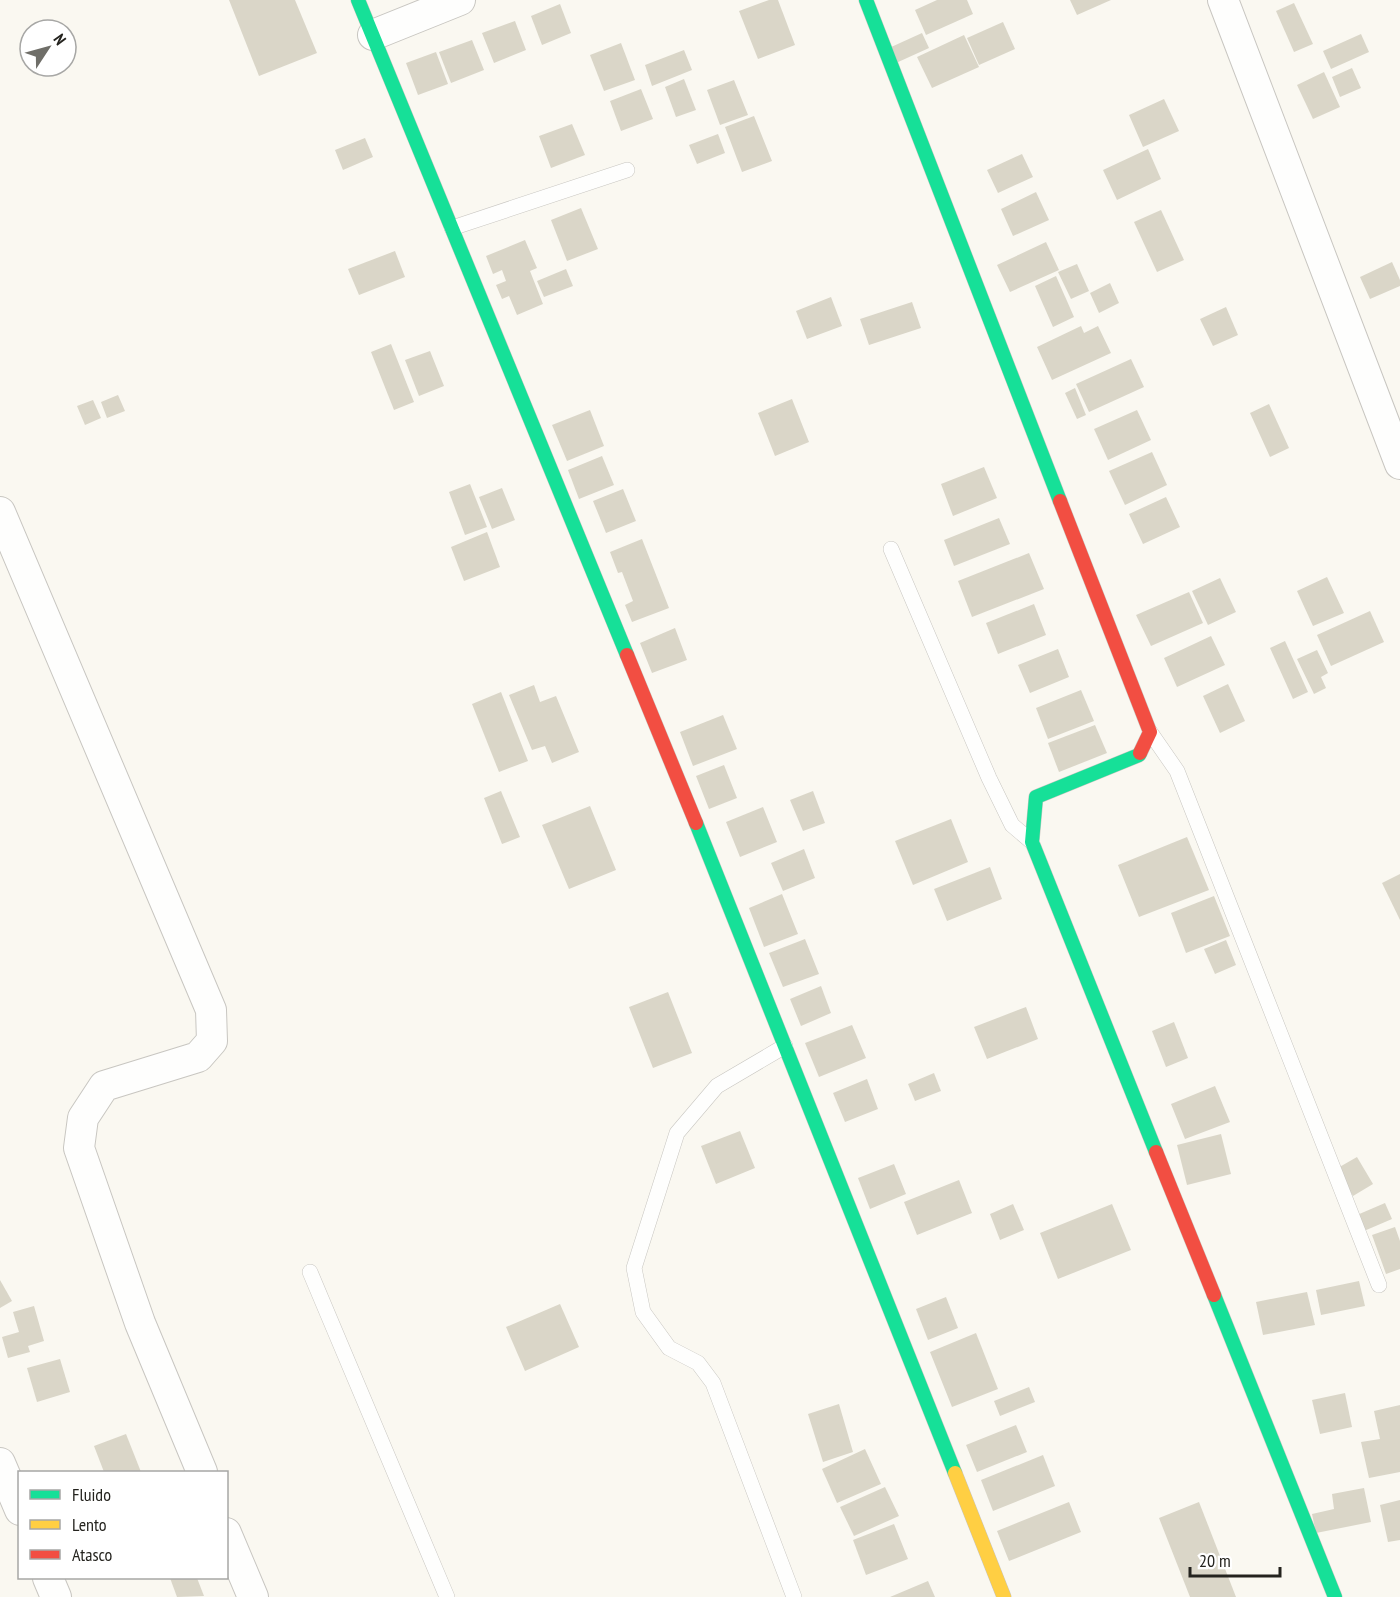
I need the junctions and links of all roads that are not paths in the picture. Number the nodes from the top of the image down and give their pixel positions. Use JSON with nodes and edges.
{"nodes":[{"id":1,"x":358,"y":0,"type":"edge"},
{"id":2,"x":460,"y":0,"type":"edge"},
{"id":3,"x":866,"y":0,"type":"edge"},
{"id":4,"x":1223,"y":0,"type":"edge"},
{"id":5,"x":373,"y":35,"type":"junction"},
{"id":6,"x":627,"y":170,"type":"dead end"},
{"id":7,"x":452,"y":228,"type":"junction"},
{"id":8,"x":1400,"y":464,"type":"edge"},
{"id":9,"x":0,"y":512,"type":"edge"},
{"id":10,"x":891,"y":549,"type":"dead end"},
{"id":11,"x":1150,"y":732,"type":"junction"},
{"id":12,"x":1032,"y":842,"type":"junction"},
{"id":13,"x":785,"y":1046,"type":"junction"},
{"id":14,"x":310,"y":1272,"type":"dead end"},
{"id":15,"x":1379,"y":1285,"type":"dead end"},
{"id":16,"x":0,"y":1463,"type":"edge"},
{"id":17,"x":201,"y":1471,"type":"edge"},
{"id":18,"x":18,"y":1505,"type":"edge"},
{"id":19,"x":228,"y":1538,"type":"edge"},
{"id":20,"x":48,"y":1579,"type":"edge"},
{"id":21,"x":56,"y":1597,"type":"edge"},
{"id":22,"x":253,"y":1597,"type":"edge"},
{"id":23,"x":447,"y":1597,"type":"edge"},
{"id":24,"x":794,"y":1597,"type":"edge"},
{"id":25,"x":1004,"y":1597,"type":"edge"},
{"id":26,"x":1335,"y":1597,"type":"edge"}],
"edges":[{"from":1,"to":5,"type":"street"},
{"from":2,"to":5,"type":"street"},
{"from":3,"to":11,"type":"street"},
{"from":4,"to":8,"type":"street"},
{"from":5,"to":7,"type":"street"},
{"from":6,"to":7,"type":"lane"},
{"from":7,"to":13,"type":"street"},
{"from":9,"to":17,"type":"street"},
{"from":10,"to":12,"type":"lane"},
{"from":11,"to":12,"type":"street"},
{"from":11,"to":15,"type":"lane"},
{"from":12,"to":26,"type":"street"},
{"from":13,"to":24,"type":"lane"},
{"from":13,"to":25,"type":"street"},
{"from":14,"to":23,"type":"lane"},
{"from":16,"to":18,"type":"street"},
{"from":19,"to":22,"type":"street"},
{"from":20,"to":21,"type":"street"}]}
